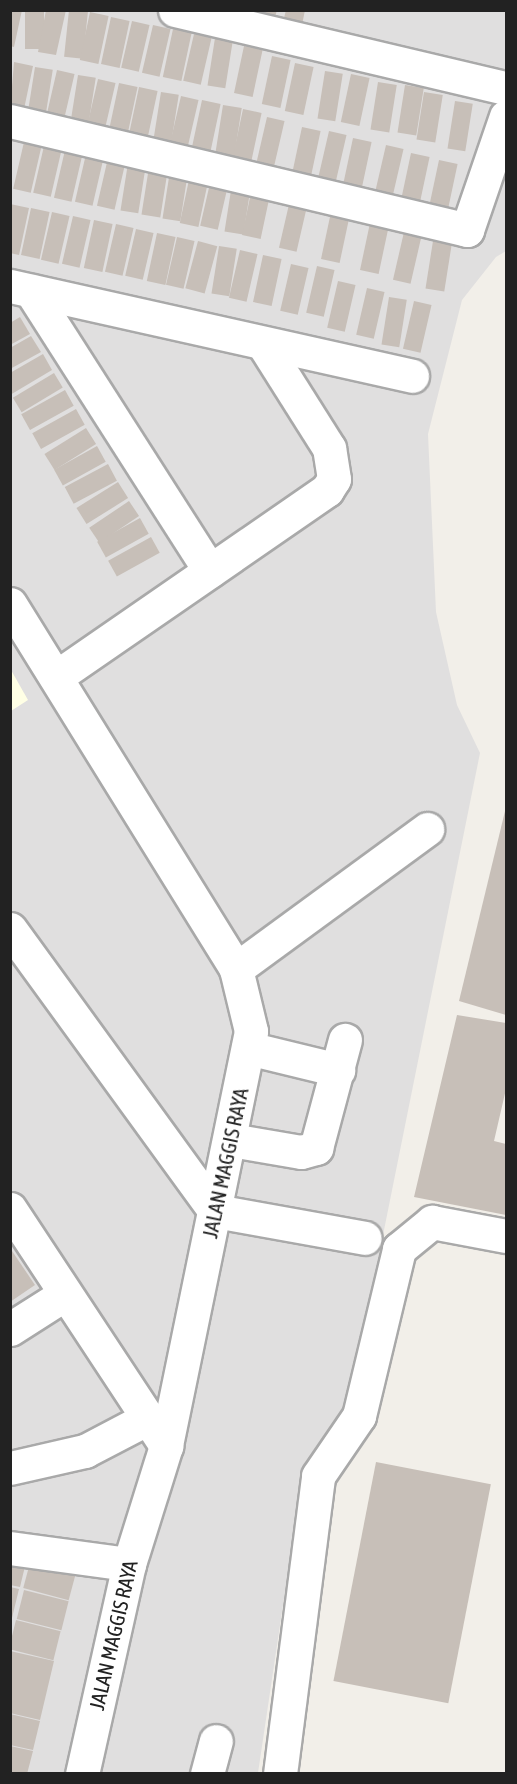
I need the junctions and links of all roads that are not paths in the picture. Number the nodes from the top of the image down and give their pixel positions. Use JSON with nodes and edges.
{"nodes":[{"id":1,"x":175,"y":10,"type":"edge"},
{"id":2,"x":507,"y":88,"type":"edge"},
{"id":3,"x":507,"y":116,"type":"edge"},
{"id":4,"x":10,"y":122,"type":"edge"},
{"id":5,"x":21,"y":288,"type":"edge"},
{"id":6,"x":264,"y":345,"type":"junction"},
{"id":7,"x":412,"y":376,"type":"dead end"},
{"id":8,"x":210,"y":571,"type":"junction"},
{"id":9,"x":10,"y":604,"type":"edge"},
{"id":10,"x":56,"y":677,"type":"junction"},
{"id":11,"x":427,"y":829,"type":"dead end"},
{"id":12,"x":10,"y":929,"type":"edge"},
{"id":13,"x":236,"y":969,"type":"junction"},
{"id":14,"x":248,"y":1048,"type":"junction"},
{"id":15,"x":231,"y":1140,"type":"junction"},
{"id":16,"x":10,"y":1209,"type":"edge"},
{"id":17,"x":215,"y":1211,"type":"junction"},
{"id":18,"x":507,"y":1236,"type":"edge"},
{"id":19,"x":365,"y":1238,"type":"dead end"},
{"id":20,"x":66,"y":1293,"type":"junction"},
{"id":21,"x":10,"y":1329,"type":"edge"},
{"id":22,"x":148,"y":1418,"type":"junction"},
{"id":23,"x":166,"y":1446,"type":"junction"},
{"id":24,"x":10,"y":1468,"type":"edge"},
{"id":25,"x":10,"y":1548,"type":"edge"},
{"id":26,"x":129,"y":1564,"type":"junction"},
{"id":27,"x":216,"y":1741,"type":"dead end"},
{"id":28,"x":82,"y":1773,"type":"edge"},
{"id":29,"x":207,"y":1773,"type":"edge"},
{"id":30,"x":280,"y":1773,"type":"edge"}],
"edges":[{"from":1,"to":2,"type":"street"},
{"from":3,"to":4,"type":"street"},
{"from":5,"to":6,"type":"street"},
{"from":5,"to":8,"type":"street"},
{"from":6,"to":7,"type":"street"},
{"from":6,"to":8,"type":"street"},
{"from":8,"to":10,"type":"street"},
{"from":9,"to":10,"type":"street","name":"JALAN MAGGIS RAYA"},
{"from":10,"to":13,"type":"street","name":"JALAN MAGGIS RAYA"},
{"from":11,"to":13,"type":"street"},
{"from":12,"to":17,"type":"street"},
{"from":13,"to":14,"type":"street","name":"JALAN MAGGIS RAYA"},
{"from":14,"to":15,"type":"street","name":"JALAN MAGGIS RAYA"},
{"from":14,"to":15,"type":"street"},
{"from":15,"to":17,"type":"street","name":"JALAN MAGGIS RAYA"},
{"from":16,"to":20,"type":"street"},
{"from":17,"to":19,"type":"street"},
{"from":17,"to":23,"type":"street","name":"JALAN MAGGIS RAYA"},
{"from":18,"to":30,"type":"street"},
{"from":20,"to":21,"type":"street"},
{"from":20,"to":22,"type":"street"},
{"from":22,"to":23,"type":"street"},
{"from":22,"to":24,"type":"street"},
{"from":23,"to":26,"type":"street","name":"JALAN MAGGIS RAYA"},
{"from":25,"to":26,"type":"street"},
{"from":26,"to":28,"type":"street","name":"JALAN MAGGIS RAYA"},
{"from":27,"to":29,"type":"street"}]}
